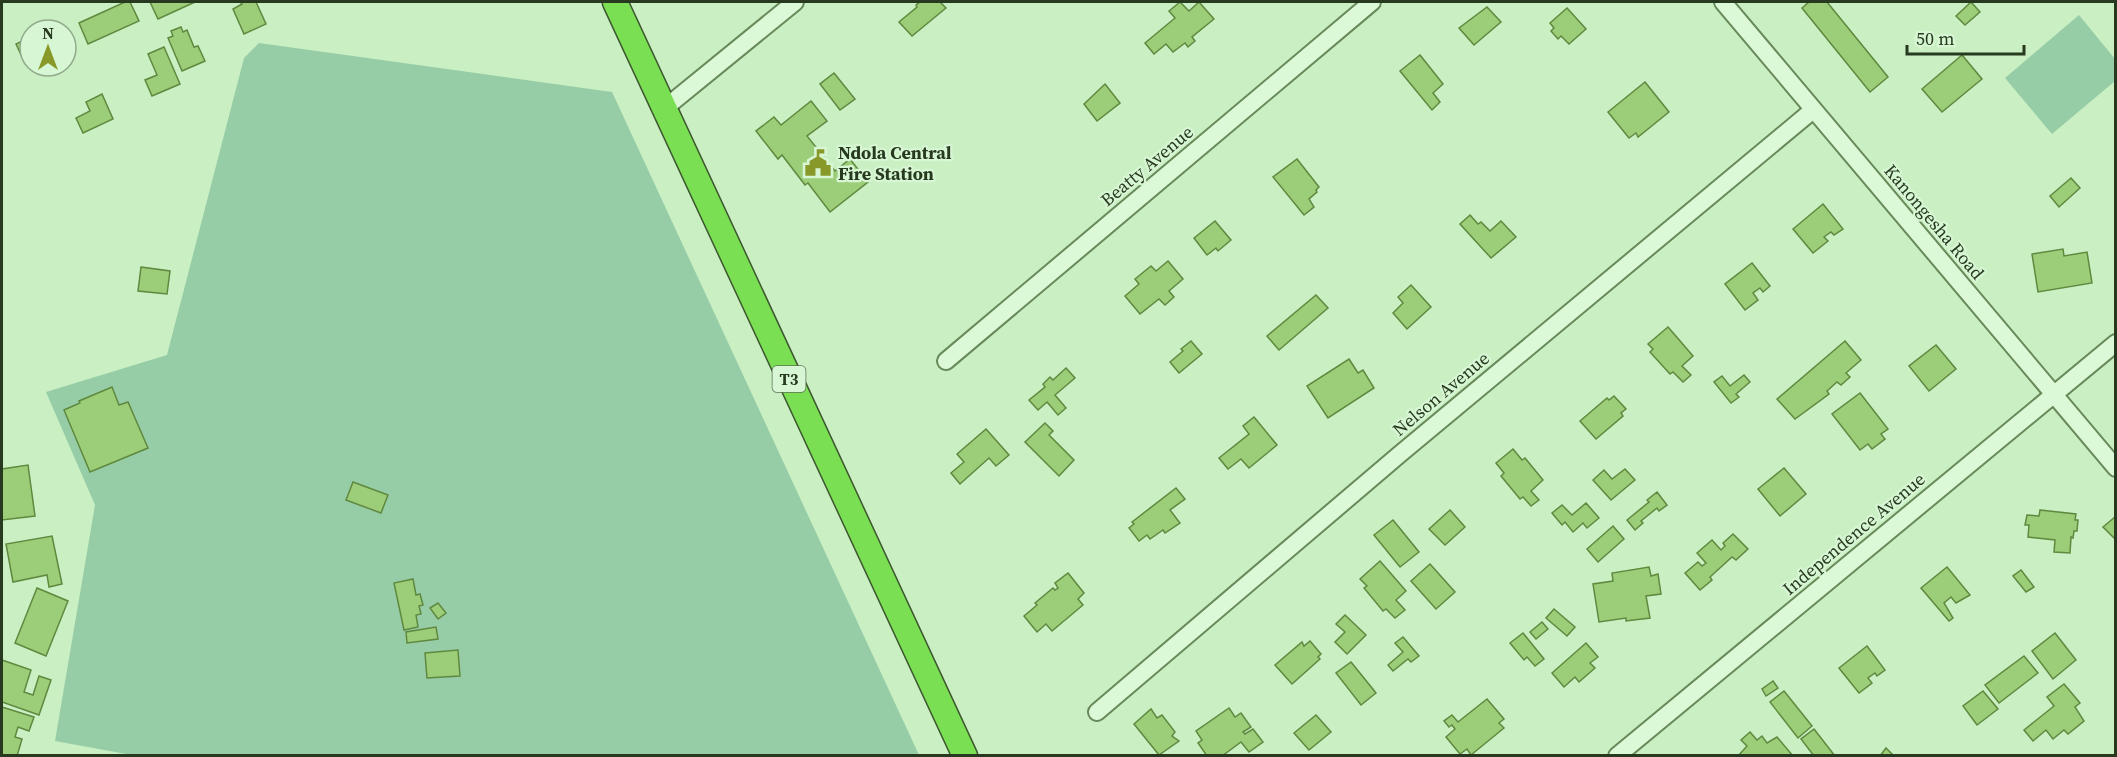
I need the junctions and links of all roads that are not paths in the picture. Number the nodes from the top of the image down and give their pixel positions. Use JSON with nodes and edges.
{"nodes":[{"id":1,"x":615,"y":2,"type":"edge"},
{"id":2,"x":795,"y":2,"type":"edge"},
{"id":3,"x":1372,"y":2,"type":"edge"},
{"id":4,"x":1723,"y":2,"type":"edge"},
{"id":5,"x":665,"y":108,"type":"junction"},
{"id":6,"x":1813,"y":110,"type":"junction"},
{"id":7,"x":2115,"y":343,"type":"edge"},
{"id":8,"x":946,"y":361,"type":"dead end"},
{"id":9,"x":2054,"y":394,"type":"junction"},
{"id":10,"x":2115,"y":468,"type":"edge"},
{"id":11,"x":1097,"y":712,"type":"dead end"},
{"id":12,"x":965,"y":756,"type":"edge"},
{"id":13,"x":1617,"y":756,"type":"edge"}],
"edges":[{"from":1,"to":5,"type":"highway","number":"T3"},
{"from":2,"to":5,"type":"street"},
{"from":3,"to":8,"type":"street","name":"Beatty Avenue"},
{"from":4,"to":6,"type":"street","name":"Kanongesha Road"},
{"from":5,"to":12,"type":"highway","number":"T3"},
{"from":6,"to":9,"type":"street","name":"Kanongesha Road"},
{"from":6,"to":11,"type":"street","name":"Nelson Avenue"},
{"from":7,"to":9,"type":"street","name":"Independence Avenue"},
{"from":9,"to":10,"type":"street","name":"Kanongesha Road"},
{"from":9,"to":13,"type":"street","name":"Independence Avenue"}]}
